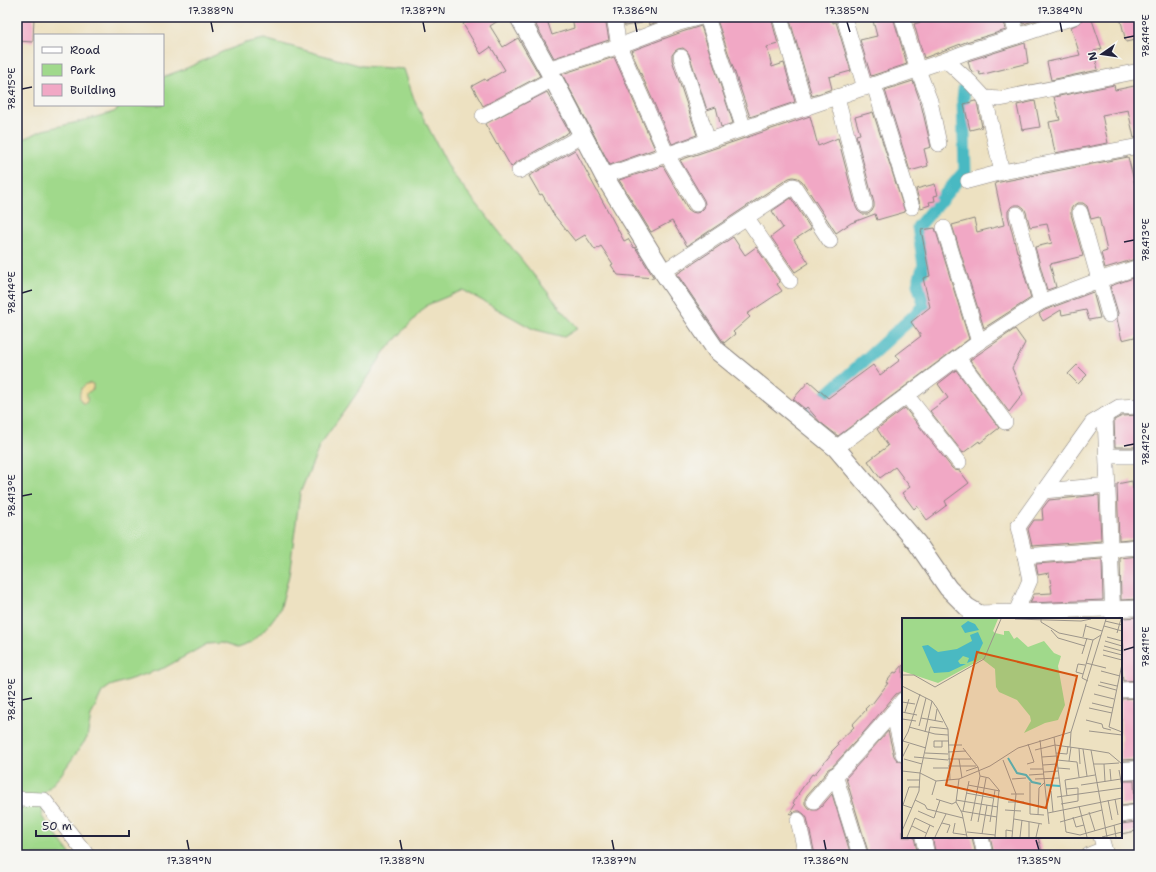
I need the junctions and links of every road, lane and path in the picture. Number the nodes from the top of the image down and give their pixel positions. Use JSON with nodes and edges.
{"nodes":[{"id":1,"x":519,"y":17,"type":"edge"},
{"id":2,"x":614,"y":17,"type":"edge"},
{"id":3,"x":701,"y":17,"type":"edge"},
{"id":4,"x":707,"y":17,"type":"edge"},
{"id":5,"x":780,"y":17,"type":"edge"},
{"id":6,"x":844,"y":17,"type":"edge"},
{"id":7,"x":902,"y":17,"type":"edge"},
{"id":8,"x":1012,"y":17,"type":"edge"},
{"id":9,"x":1074,"y":17,"type":"edge"},
{"id":10,"x":679,"y":20,"type":"edge"},
{"id":11,"x":1017,"y":36,"type":"junction"},
{"id":12,"x":620,"y":46,"type":"junction"},
{"id":13,"x":681,"y":57,"type":"dead end"},
{"id":14,"x":946,"y":60,"type":"junction"},
{"id":15,"x":918,"y":70,"type":"junction"},
{"id":16,"x":1139,"y":71,"type":"edge"},
{"id":17,"x":551,"y":74,"type":"junction"},
{"id":18,"x":870,"y":86,"type":"junction"},
{"id":19,"x":837,"y":97,"type":"junction"},
{"id":20,"x":985,"y":98,"type":"junction"},
{"id":21,"x":806,"y":108,"type":"junction"},
{"id":22,"x":483,"y":116,"type":"dead end"},
{"id":23,"x":744,"y":129,"type":"junction"},
{"id":24,"x":583,"y":135,"type":"junction"},
{"id":25,"x":708,"y":141,"type":"junction"},
{"id":26,"x":939,"y":144,"type":"dead end"},
{"id":27,"x":1139,"y":146,"type":"edge"},
{"id":28,"x":667,"y":155,"type":"junction"},
{"id":29,"x":519,"y":171,"type":"dead end"},
{"id":30,"x":1002,"y":172,"type":"junction"},
{"id":31,"x":604,"y":176,"type":"junction"},
{"id":32,"x":968,"y":181,"type":"dead end"},
{"id":33,"x":696,"y":204,"type":"dead end"},
{"id":34,"x":866,"y":205,"type":"dead end"},
{"id":35,"x":912,"y":207,"type":"dead end"},
{"id":36,"x":1080,"y":212,"type":"dead end"},
{"id":37,"x":1017,"y":214,"type":"dead end"},
{"id":38,"x":747,"y":218,"type":"junction"},
{"id":39,"x":944,"y":228,"type":"dead end"},
{"id":40,"x":830,"y":241,"type":"dead end"},
{"id":41,"x":1139,"y":267,"type":"edge"},
{"id":42,"x":662,"y":272,"type":"junction"},
{"id":43,"x":1099,"y":280,"type":"junction"},
{"id":44,"x":790,"y":281,"type":"dead end"},
{"id":45,"x":1041,"y":302,"type":"junction"},
{"id":46,"x":1109,"y":315,"type":"dead end"},
{"id":47,"x":979,"y":342,"type":"junction"},
{"id":48,"x":958,"y":358,"type":"junction"},
{"id":49,"x":907,"y":396,"type":"junction"},
{"id":50,"x":1139,"y":406,"type":"edge"},
{"id":51,"x":1105,"y":415,"type":"junction"},
{"id":52,"x":1005,"y":422,"type":"dead end"},
{"id":53,"x":836,"y":448,"type":"junction"},
{"id":54,"x":1107,"y":456,"type":"junction"},
{"id":55,"x":1139,"y":456,"type":"edge"},
{"id":56,"x":959,"y":462,"type":"dead end"},
{"id":57,"x":1108,"y":485,"type":"junction"},
{"id":58,"x":1043,"y":491,"type":"junction"},
{"id":59,"x":1139,"y":547,"type":"edge"},
{"id":60,"x":1110,"y":549,"type":"junction"},
{"id":61,"x":1025,"y":556,"type":"junction"},
{"id":62,"x":1139,"y":608,"type":"edge"},
{"id":63,"x":1016,"y":612,"type":"junction"},
{"id":64,"x":1113,"y":614,"type":"edge"},
{"id":65,"x":976,"y":617,"type":"edge"},
{"id":66,"x":1122,"y":690,"type":"edge"},
{"id":67,"x":1139,"y":690,"type":"edge"},
{"id":68,"x":902,"y":701,"type":"edge"},
{"id":69,"x":893,"y":712,"type":"junction"},
{"id":70,"x":902,"y":750,"type":"edge"},
{"id":71,"x":1139,"y":770,"type":"edge"},
{"id":72,"x":1122,"y":771,"type":"edge"},
{"id":73,"x":835,"y":775,"type":"junction"},
{"id":74,"x":17,"y":799,"type":"edge"},
{"id":75,"x":814,"y":801,"type":"dead end"},
{"id":76,"x":1139,"y":812,"type":"edge"},
{"id":77,"x":1122,"y":815,"type":"edge"},
{"id":78,"x":798,"y":820,"type":"dead end"},
{"id":79,"x":923,"y":838,"type":"edge"},
{"id":80,"x":981,"y":838,"type":"edge"},
{"id":81,"x":1104,"y":847,"type":"edge"},
{"id":82,"x":87,"y":855,"type":"edge"},
{"id":83,"x":806,"y":855,"type":"edge"},
{"id":84,"x":860,"y":855,"type":"edge"},
{"id":85,"x":927,"y":855,"type":"edge"},
{"id":86,"x":985,"y":855,"type":"edge"},
{"id":87,"x":1089,"y":855,"type":"edge"}],
"edges":[{"from":1,"to":17,"type":"street"},
{"from":2,"to":12,"type":"street"},
{"from":3,"to":10,"type":"street"},
{"from":4,"to":23,"type":"street"},
{"from":5,"to":21,"type":"street"},
{"from":6,"to":18,"type":"street"},
{"from":7,"to":15,"type":"street"},
{"from":8,"to":11,"type":"street"},
{"from":9,"to":11,"type":"street"},
{"from":10,"to":12,"type":"street"},
{"from":11,"to":14,"type":"street"},
{"from":12,"to":17,"type":"street"},
{"from":12,"to":28,"type":"street"},
{"from":13,"to":25,"type":"street"},
{"from":14,"to":15,"type":"street"},
{"from":14,"to":20,"type":"street"},
{"from":15,"to":18,"type":"street"},
{"from":15,"to":26,"type":"street"},
{"from":16,"to":20,"type":"street"},
{"from":17,"to":22,"type":"street"},
{"from":17,"to":24,"type":"street"},
{"from":18,"to":19,"type":"street"},
{"from":18,"to":35,"type":"street"},
{"from":19,"to":21,"type":"street"},
{"from":19,"to":34,"type":"street"},
{"from":20,"to":30,"type":"street"},
{"from":21,"to":23,"type":"street"},
{"from":23,"to":25,"type":"street"},
{"from":24,"to":29,"type":"street"},
{"from":24,"to":31,"type":"street"},
{"from":25,"to":28,"type":"street"},
{"from":27,"to":30,"type":"street"},
{"from":28,"to":31,"type":"street"},
{"from":28,"to":33,"type":"street"},
{"from":30,"to":32,"type":"street"},
{"from":31,"to":42,"type":"street"},
{"from":36,"to":43,"type":"street"},
{"from":37,"to":45,"type":"street"},
{"from":38,"to":40,"type":"street"},
{"from":38,"to":42,"type":"street"},
{"from":38,"to":44,"type":"street"},
{"from":39,"to":47,"type":"street"},
{"from":41,"to":43,"type":"street"},
{"from":42,"to":53,"type":"street"},
{"from":43,"to":45,"type":"street"},
{"from":43,"to":46,"type":"street"},
{"from":45,"to":47,"type":"street"},
{"from":47,"to":48,"type":"street"},
{"from":48,"to":49,"type":"street"},
{"from":48,"to":52,"type":"street"},
{"from":49,"to":53,"type":"street"},
{"from":49,"to":56,"type":"street"},
{"from":50,"to":51,"type":"street"},
{"from":51,"to":54,"type":"street"},
{"from":51,"to":58,"type":"street"},
{"from":53,"to":65,"type":"street"},
{"from":54,"to":55,"type":"street"},
{"from":54,"to":57,"type":"street"},
{"from":57,"to":58,"type":"street"},
{"from":57,"to":60,"type":"street"},
{"from":58,"to":61,"type":"street"},
{"from":59,"to":60,"type":"street"},
{"from":60,"to":61,"type":"street"},
{"from":60,"to":64,"type":"street"},
{"from":61,"to":63,"type":"street"},
{"from":62,"to":64,"type":"street"},
{"from":63,"to":64,"type":"street"},
{"from":63,"to":65,"type":"street"},
{"from":66,"to":67,"type":"street"},
{"from":68,"to":69,"type":"street"},
{"from":69,"to":70,"type":"street"},
{"from":69,"to":73,"type":"street"},
{"from":71,"to":72,"type":"street"},
{"from":73,"to":75,"type":"street"},
{"from":73,"to":84,"type":"street"},
{"from":74,"to":82,"type":"street"},
{"from":76,"to":77,"type":"street"},
{"from":78,"to":83,"type":"street"},
{"from":79,"to":85,"type":"street"},
{"from":80,"to":86,"type":"street"},
{"from":81,"to":87,"type":"street"}]}
